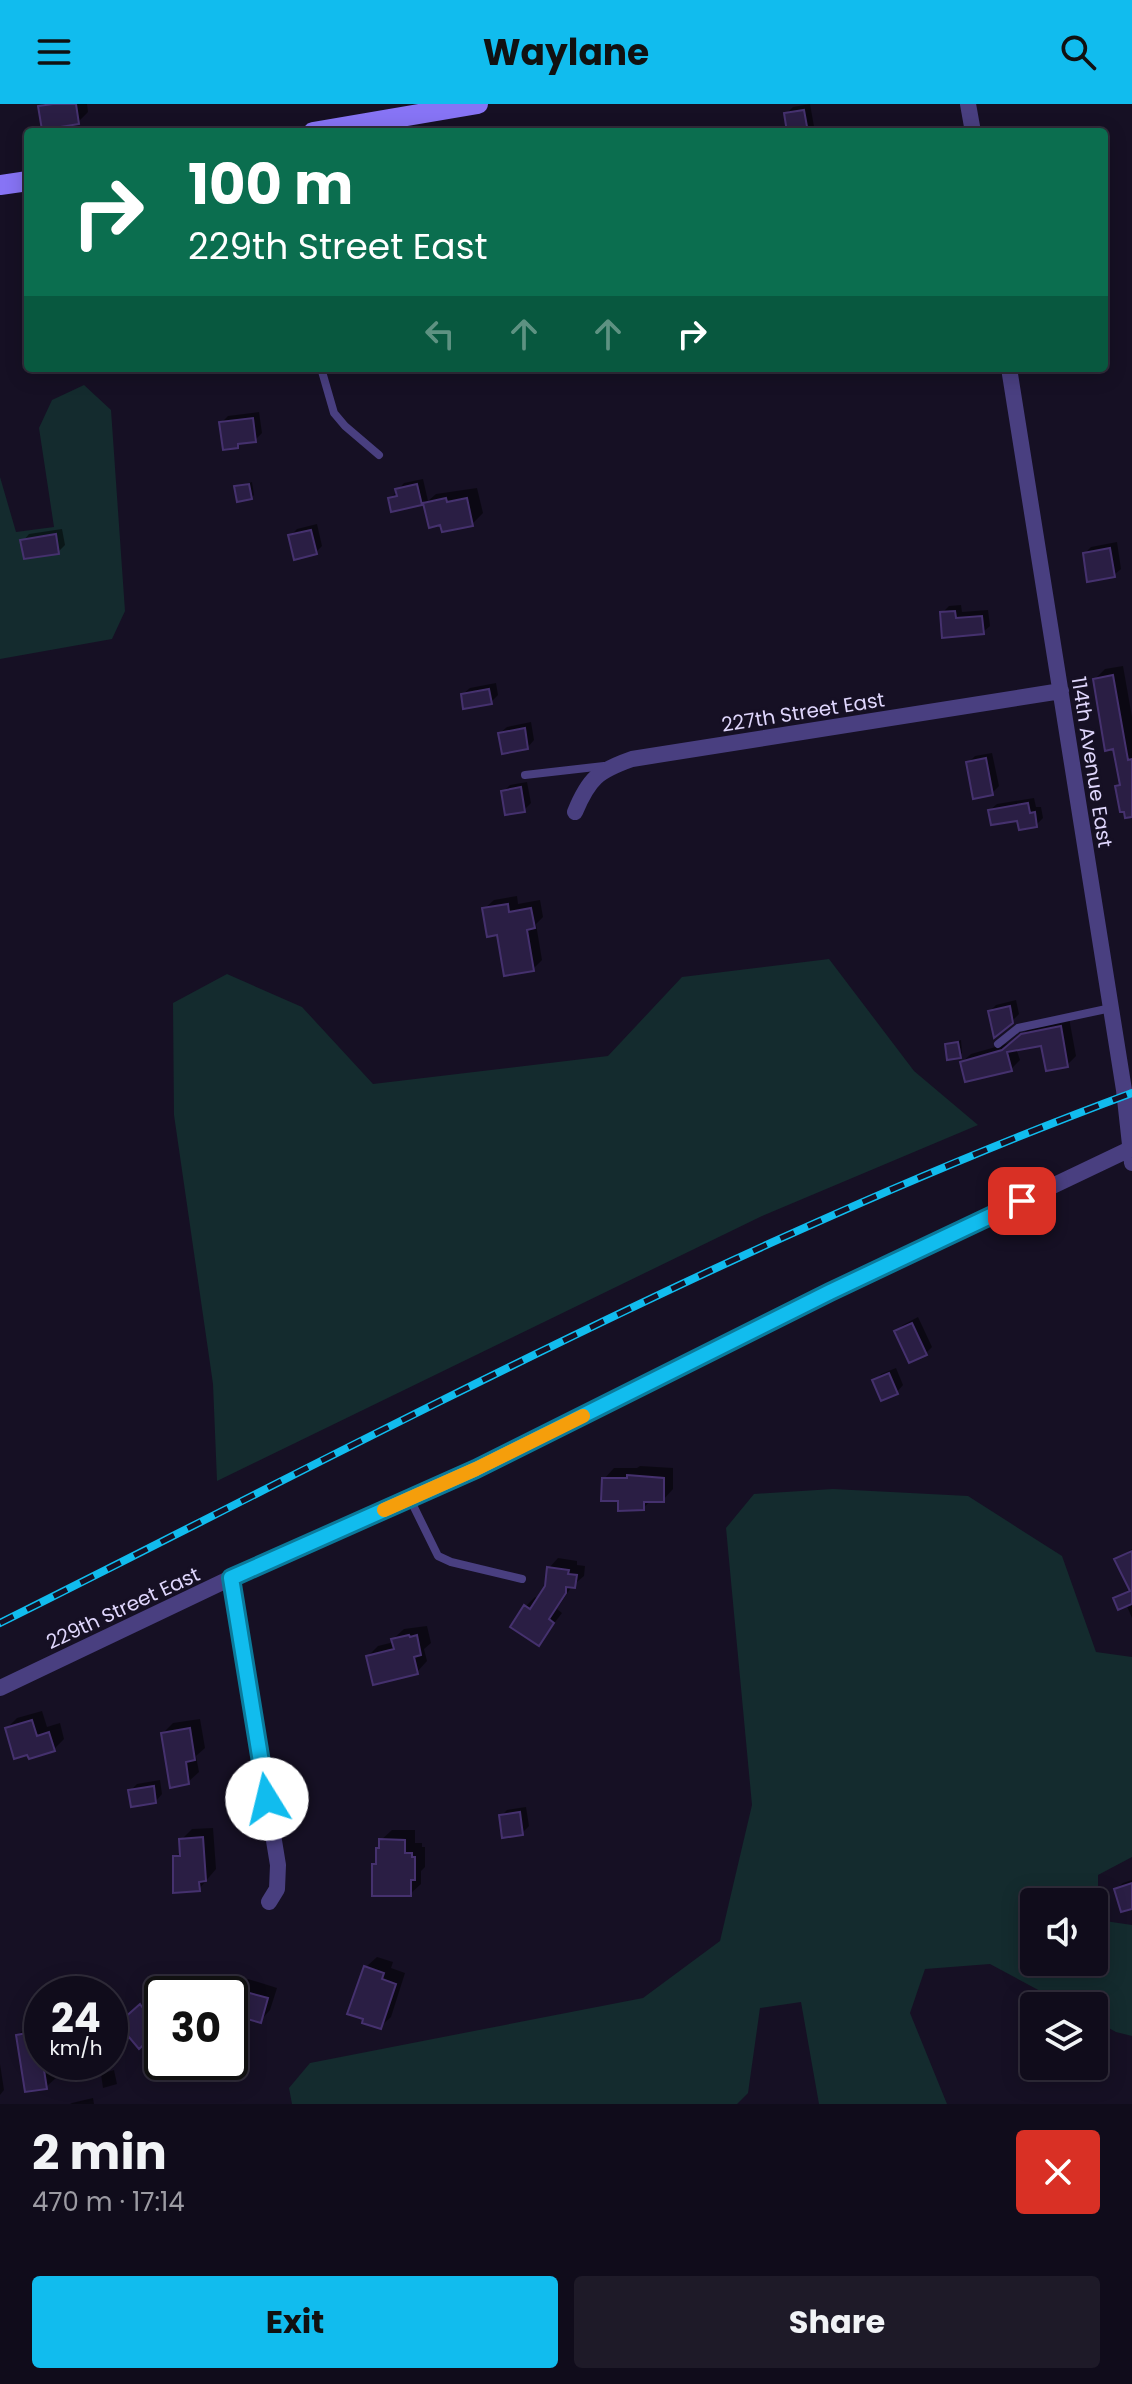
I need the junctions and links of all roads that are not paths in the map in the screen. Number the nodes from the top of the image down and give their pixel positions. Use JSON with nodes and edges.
{"nodes":[{"id":1,"x":478,"y":104,"type":"edge"},
{"id":2,"x":968,"y":104,"type":"edge"},
{"id":3,"x":337,"y":128,"type":"edge"},
{"id":4,"x":972,"y":128,"type":"edge"},
{"id":5,"x":24,"y":182,"type":"edge"},
{"id":6,"x":0,"y":185,"type":"edge"},
{"id":7,"x":322,"y":372,"type":"edge"},
{"id":8,"x":1010,"y":372,"type":"edge"},
{"id":9,"x":379,"y":455,"type":"dead end"},
{"id":10,"x":1061,"y":691,"type":"junction"},
{"id":11,"x":617,"y":765,"type":"junction"},
{"id":12,"x":525,"y":775,"type":"dead end"},
{"id":13,"x":575,"y":812,"type":"dead end"},
{"id":14,"x":1111,"y":1008,"type":"junction"},
{"id":15,"x":998,"y":1044,"type":"dead end"},
{"id":16,"x":1131,"y":1156,"type":"edge"},
{"id":17,"x":409,"y":1498,"type":"junction"},
{"id":18,"x":231,"y":1578,"type":"junction"},
{"id":19,"x":522,"y":1579,"type":"dead end"},
{"id":20,"x":0,"y":1688,"type":"edge"},
{"id":21,"x":269,"y":1902,"type":"dead end"}],
"edges":[{"from":1,"to":3,"type":"main road"},
{"from":2,"to":4,"type":"street"},
{"from":5,"to":6,"type":"main road"},
{"from":7,"to":9,"type":"lane"},
{"from":8,"to":10,"type":"street","name":"114th Avenue East"},
{"from":10,"to":11,"type":"street","name":"227th Street East"},
{"from":10,"to":14,"type":"street","name":"114th Avenue East"},
{"from":11,"to":12,"type":"lane"},
{"from":11,"to":13,"type":"street","name":"227th Street East"},
{"from":14,"to":15,"type":"lane"},
{"from":14,"to":16,"type":"street","name":"114th Avenue East"},
{"from":16,"to":17,"type":"street","name":"229th Street East"},
{"from":17,"to":18,"type":"street","name":"229th Street East"},
{"from":17,"to":19,"type":"lane"},
{"from":18,"to":20,"type":"street","name":"229th Street East"},
{"from":18,"to":21,"type":"street"}]}
